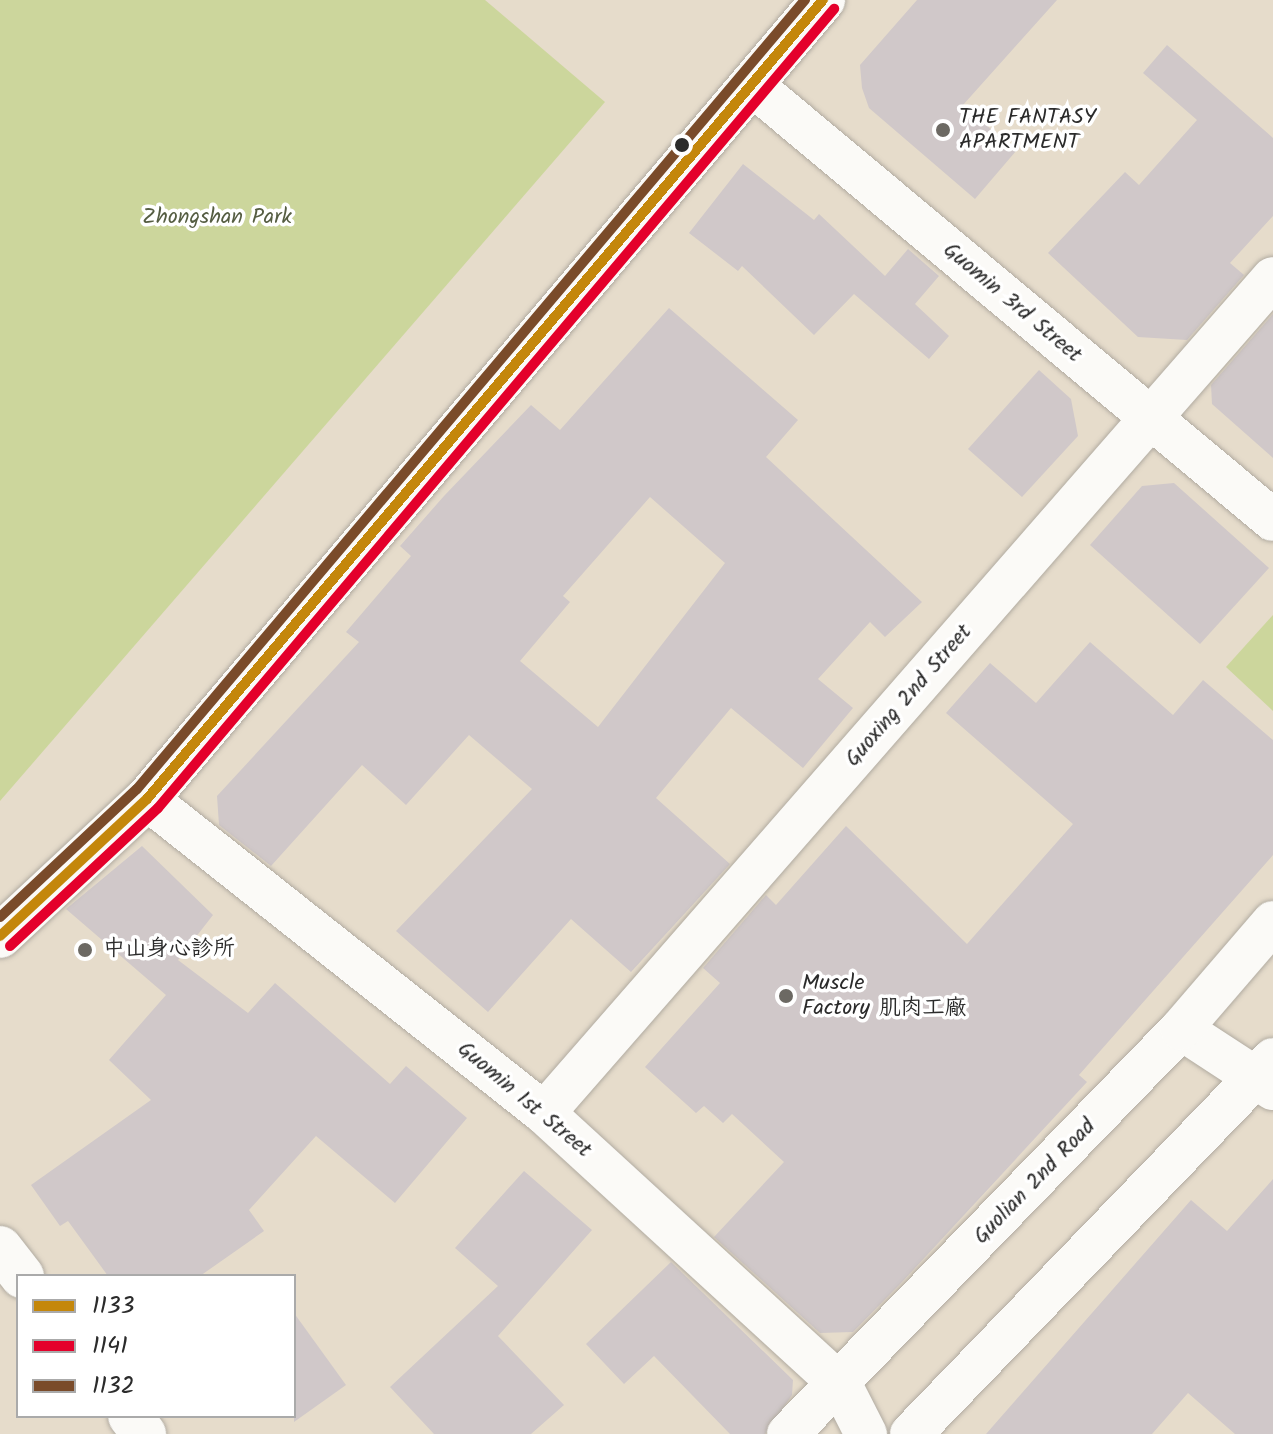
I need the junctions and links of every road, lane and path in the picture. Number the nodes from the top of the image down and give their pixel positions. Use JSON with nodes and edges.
{"nodes":[{"id":1,"x":823,"y":0,"type":"edge"},
{"id":2,"x":751,"y":84,"type":"junction"},
{"id":3,"x":1273,"y":278,"type":"edge"},
{"id":4,"x":1151,"y":420,"type":"junction"},
{"id":5,"x":1273,"y":520,"type":"edge"},
{"id":6,"x":147,"y":799,"type":"junction"},
{"id":7,"x":1273,"y":922,"type":"edge"},
{"id":8,"x":0,"y":936,"type":"edge"},
{"id":9,"x":1181,"y":1029,"type":"junction"},
{"id":10,"x":1268,"y":1074,"type":"edge"},
{"id":11,"x":544,"y":1113,"type":"junction"},
{"id":12,"x":0,"y":1248,"type":"edge"},
{"id":13,"x":20,"y":1274,"type":"edge"},
{"id":14,"x":841,"y":1385,"type":"junction"},
{"id":15,"x":132,"y":1418,"type":"edge"},
{"id":16,"x":144,"y":1434,"type":"edge"},
{"id":17,"x":788,"y":1434,"type":"edge"},
{"id":18,"x":866,"y":1434,"type":"edge"},
{"id":19,"x":911,"y":1434,"type":"edge"}],
"edges":[{"from":1,"to":2,"type":"street"},
{"from":2,"to":4,"type":"street","name":"Guomin 3rd Street"},
{"from":2,"to":6,"type":"street"},
{"from":3,"to":4,"type":"street","name":"Guoxing 2nd Street"},
{"from":4,"to":5,"type":"street","name":"Guomin 3rd Street"},
{"from":4,"to":11,"type":"street","name":"Guoxing 2nd Street"},
{"from":6,"to":8,"type":"street"},
{"from":6,"to":11,"type":"street","name":"Guomin 1st Street"},
{"from":7,"to":9,"type":"street","name":"Guolian 2nd Road"},
{"from":9,"to":10,"type":"street"},
{"from":9,"to":14,"type":"street","name":"Guolian 2nd Road"},
{"from":10,"to":19,"type":"street"},
{"from":11,"to":14,"type":"street","name":"Guomin 1st Street"},
{"from":12,"to":13,"type":"street"},
{"from":14,"to":17,"type":"street","name":"Guolian 2nd Road"},
{"from":14,"to":18,"type":"street","name":"Guomin 1st Street"},
{"from":15,"to":16,"type":"street"}]}
